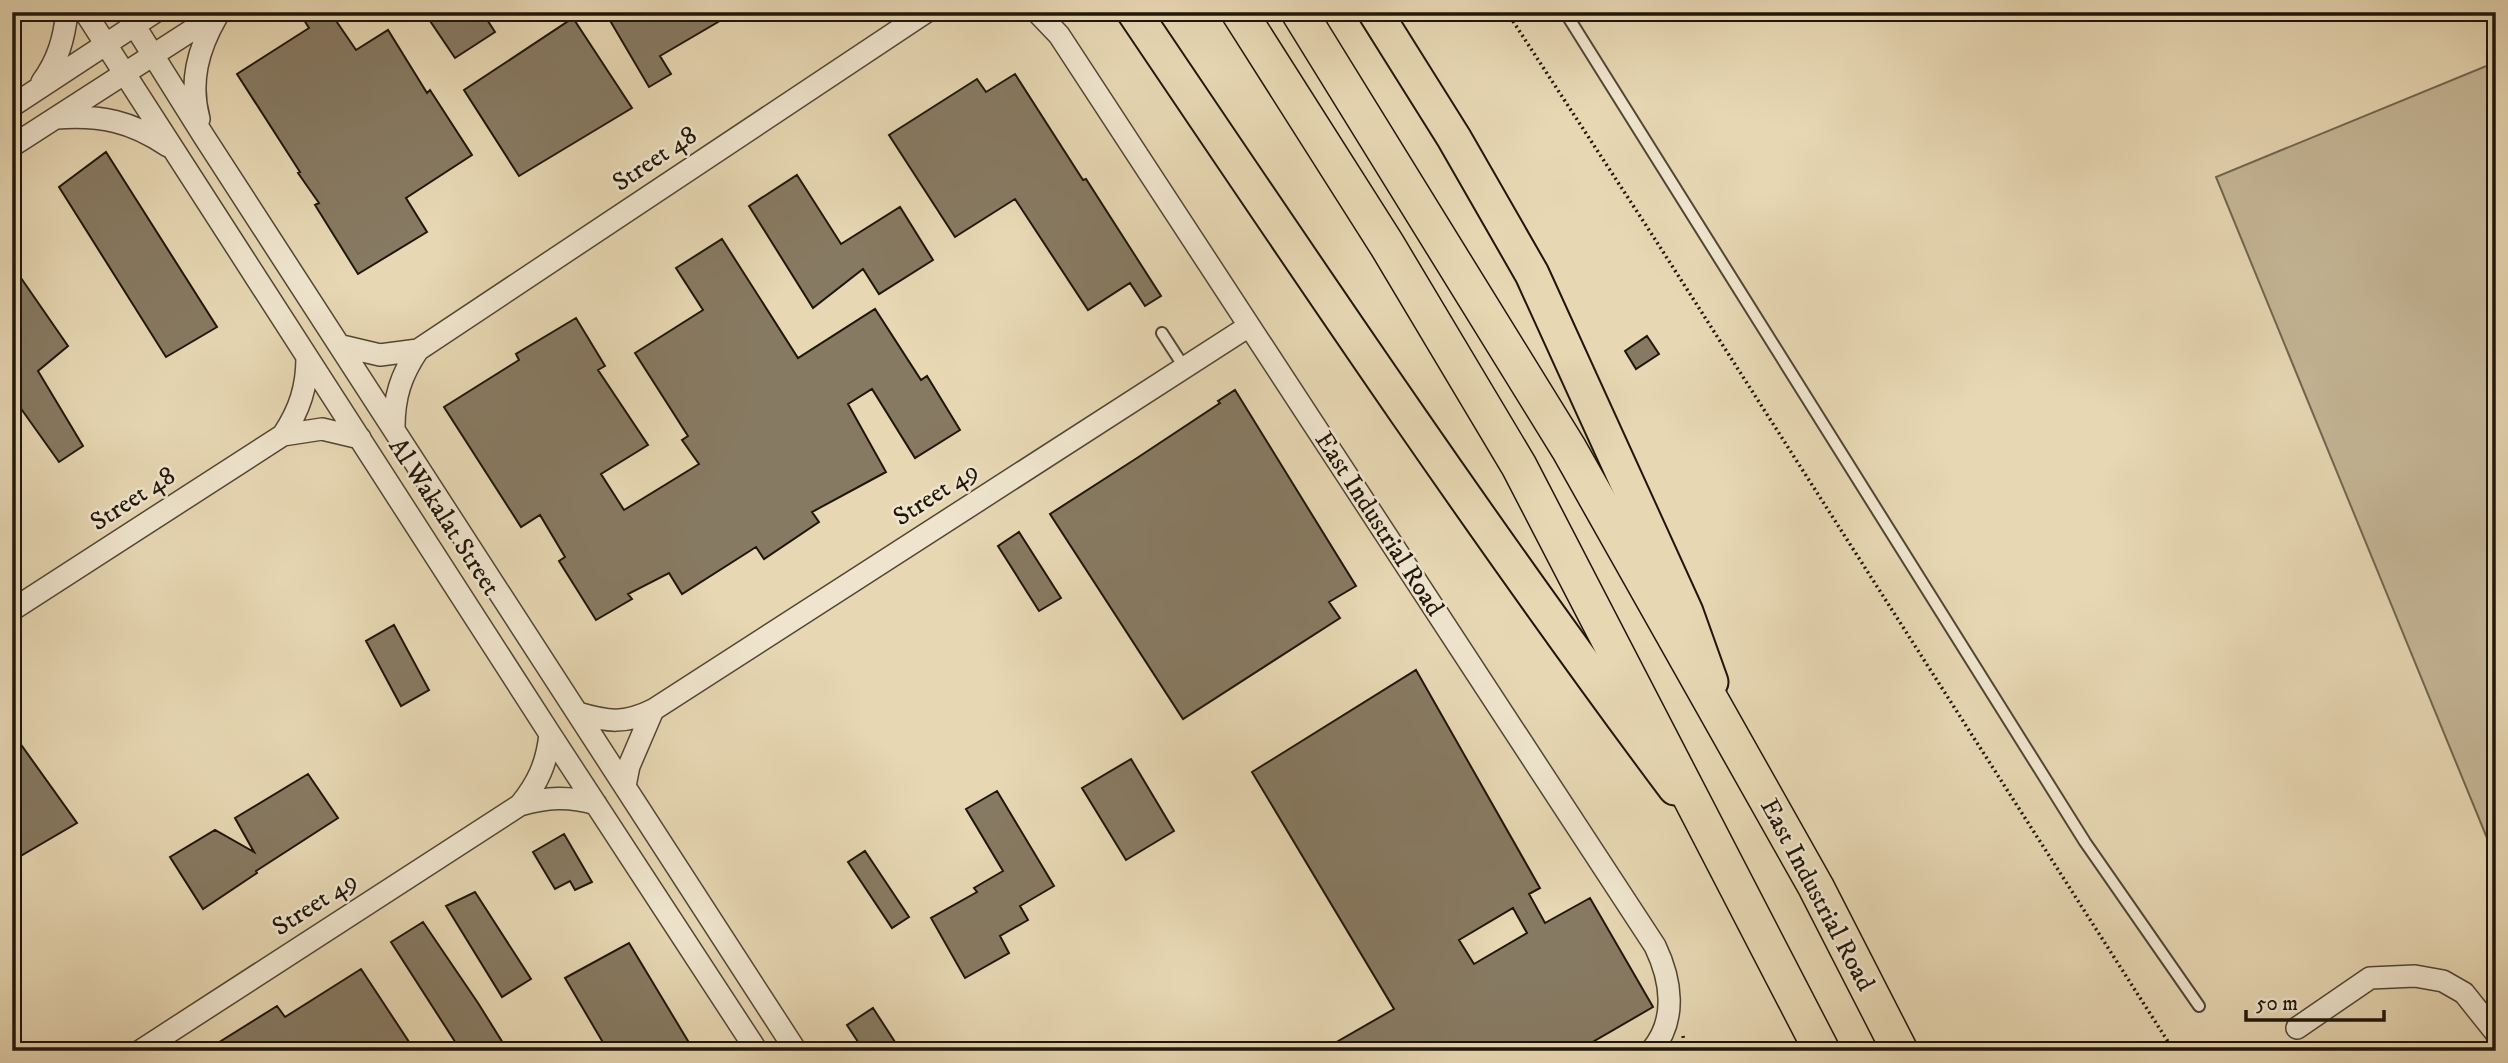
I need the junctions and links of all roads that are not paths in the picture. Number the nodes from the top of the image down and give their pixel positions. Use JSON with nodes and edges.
{"nodes":[{"id":1,"x":67,"y":12,"type":"edge"},
{"id":2,"x":85,"y":12,"type":"edge"},
{"id":3,"x":155,"y":12,"type":"edge"},
{"id":4,"x":220,"y":12,"type":"edge"},
{"id":5,"x":1037,"y":12,"type":"edge"},
{"id":6,"x":1133,"y":12,"type":"edge"},
{"id":7,"x":1239,"y":12,"type":"edge"},
{"id":8,"x":1565,"y":12,"type":"edge"},
{"id":9,"x":924,"y":13,"type":"edge"},
{"id":10,"x":1373,"y":15,"type":"edge"},
{"id":11,"x":1303,"y":18,"type":"edge"},
{"id":12,"x":131,"y":19,"type":"edge"},
{"id":13,"x":106,"y":44,"type":"junction"},
{"id":14,"x":154,"y":54,"type":"junction"},
{"id":15,"x":125,"y":73,"type":"junction"},
{"id":16,"x":37,"y":90,"type":"junction"},
{"id":17,"x":12,"y":106,"type":"edge"},
{"id":18,"x":54,"y":118,"type":"junction"},
{"id":19,"x":203,"y":135,"type":"junction"},
{"id":20,"x":12,"y":146,"type":"edge"},
{"id":21,"x":175,"y":151,"type":"junction"},
{"id":22,"x":1250,"y":326,"type":"junction"},
{"id":23,"x":1162,"y":333,"type":"dead end"},
{"id":24,"x":342,"y":346,"type":"junction"},
{"id":25,"x":418,"y":350,"type":"junction"},
{"id":26,"x":307,"y":357,"type":"junction"},
{"id":27,"x":1184,"y":367,"type":"junction"},
{"id":28,"x":394,"y":427,"type":"junction"},
{"id":29,"x":283,"y":435,"type":"junction"},
{"id":30,"x":360,"y":438,"type":"junction"},
{"id":31,"x":12,"y":610,"type":"edge"},
{"id":32,"x":653,"y":710,"type":"junction"},
{"id":33,"x":578,"y":713,"type":"junction"},
{"id":34,"x":550,"y":734,"type":"junction"},
{"id":35,"x":1732,"y":740,"type":"junction"},
{"id":36,"x":625,"y":786,"type":"junction"},
{"id":37,"x":596,"y":804,"type":"junction"},
{"id":38,"x":520,"y":805,"type":"junction"},
{"id":39,"x":1710,"y":836,"type":"junction"},
{"id":40,"x":2199,"y":1006,"type":"dead end"},
{"id":41,"x":2297,"y":1028,"type":"dead end"},
{"id":42,"x":2496,"y":1033,"type":"edge"},
{"id":43,"x":140,"y":1051,"type":"edge"},
{"id":44,"x":757,"y":1051,"type":"edge"},
{"id":45,"x":796,"y":1051,"type":"edge"},
{"id":46,"x":1651,"y":1051,"type":"edge"},
{"id":47,"x":1822,"y":1051,"type":"edge"},
{"id":48,"x":1900,"y":1051,"type":"edge"}],
"edges":[{"from":1,"to":16,"type":"street"},
{"from":2,"to":13,"type":"street","name":"Al Wakalat Street"},
{"from":3,"to":12,"type":"street"},
{"from":4,"to":14,"type":"street"},
{"from":4,"to":19,"type":"street"},
{"from":5,"to":22,"type":"street","name":"East Industrial Road"},
{"from":6,"to":39,"type":"main road"},
{"from":7,"to":39,"type":"highway"},
{"from":8,"to":40,"type":"lane"},
{"from":9,"to":25,"type":"street","name":"Street 48"},
{"from":10,"to":35,"type":"main road","name":"East Industrial Road"},
{"from":11,"to":35,"type":"highway","name":"East Industrial Road"},
{"from":12,"to":13,"type":"street"},
{"from":12,"to":14,"type":"street","name":"Al Wakalat Street"},
{"from":13,"to":15,"type":"street","name":"Al Wakalat Street"},
{"from":13,"to":16,"type":"street"},
{"from":14,"to":15,"type":"street"},
{"from":14,"to":19,"type":"street","name":"Al Wakalat Street"},
{"from":15,"to":18,"type":"street"},
{"from":15,"to":21,"type":"street","name":"Al Wakalat Street"},
{"from":16,"to":17,"type":"street"},
{"from":18,"to":20,"type":"street"},
{"from":18,"to":21,"type":"street"},
{"from":19,"to":24,"type":"street","name":"Al Wakalat Street"},
{"from":21,"to":26,"type":"street","name":"Al Wakalat Street"},
{"from":22,"to":27,"type":"street","name":"Street 49"},
{"from":22,"to":46,"type":"street","name":"East Industrial Road"},
{"from":23,"to":27,"type":"lane"},
{"from":24,"to":25,"type":"street","name":"Street 48"},
{"from":24,"to":28,"type":"street","name":"Al Wakalat Street"},
{"from":25,"to":28,"type":"street","name":"Street 48"},
{"from":26,"to":29,"type":"street","name":"Street 48"},
{"from":26,"to":30,"type":"street","name":"Al Wakalat Street"},
{"from":27,"to":32,"type":"street","name":"Street 49"},
{"from":28,"to":33,"type":"street","name":"Al Wakalat Street"},
{"from":29,"to":30,"type":"street","name":"Street 48"},
{"from":29,"to":31,"type":"street","name":"Street 48"},
{"from":30,"to":34,"type":"street","name":"Al Wakalat Street"},
{"from":32,"to":33,"type":"street","name":"Street 49"},
{"from":32,"to":36,"type":"street"},
{"from":33,"to":36,"type":"street","name":"Al Wakalat Street"},
{"from":34,"to":37,"type":"street","name":"Al Wakalat Street"},
{"from":34,"to":38,"type":"street","name":"Street 49"},
{"from":35,"to":48,"type":"highway","name":"East Industrial Road"},
{"from":36,"to":45,"type":"street","name":"Al Wakalat Street"},
{"from":37,"to":38,"type":"street","name":"Street 49"},
{"from":37,"to":44,"type":"street","name":"Al Wakalat Street"},
{"from":38,"to":43,"type":"street","name":"Street 49"},
{"from":39,"to":47,"type":"highway"},
{"from":41,"to":42,"type":"street"}]}
